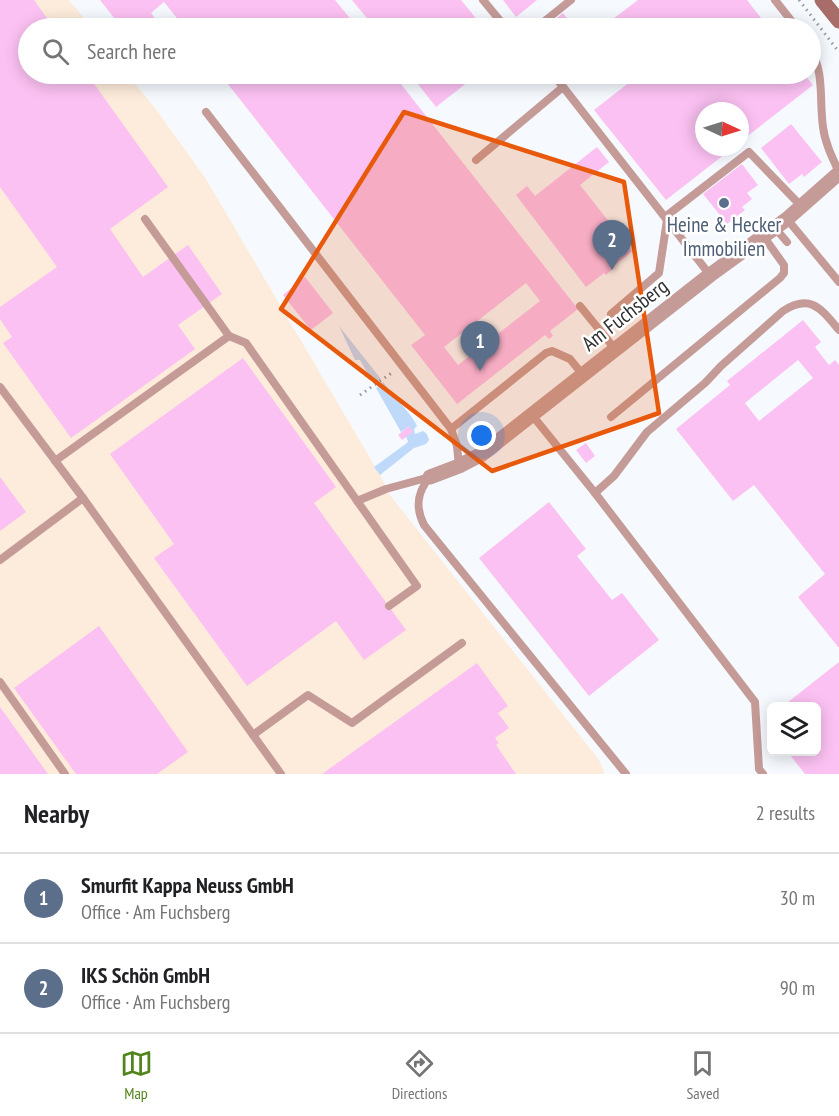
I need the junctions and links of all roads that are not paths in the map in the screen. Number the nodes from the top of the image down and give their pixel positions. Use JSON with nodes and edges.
{"nodes":[{"id":1,"x":483,"y":0,"type":"edge"},
{"id":2,"x":571,"y":0,"type":"edge"},
{"id":3,"x":775,"y":0,"type":"edge"},
{"id":4,"x":822,"y":0,"type":"edge"},
{"id":5,"x":498,"y":18,"type":"edge"},
{"id":6,"x":548,"y":18,"type":"edge"},
{"id":7,"x":789,"y":18,"type":"edge"},
{"id":8,"x":839,"y":21,"type":"edge"},
{"id":9,"x":821,"y":76,"type":"edge"},
{"id":10,"x":561,"y":84,"type":"edge"},
{"id":11,"x":563,"y":87,"type":"junction"},
{"id":12,"x":206,"y":112,"type":"dead end"},
{"id":13,"x":476,"y":160,"type":"dead end"},
{"id":14,"x":839,"y":172,"type":"edge"},
{"id":15,"x":801,"y":206,"type":"junction"},
{"id":16,"x":145,"y":219,"type":"dead end"},
{"id":17,"x":666,"y":219,"type":"junction"},
{"id":18,"x":775,"y":228,"type":"junction"},
{"id":19,"x":787,"y":242,"type":"dead end"},
{"id":20,"x":710,"y":275,"type":"junction"},
{"id":21,"x":839,"y":282,"type":"edge"},
{"id":22,"x":580,"y":306,"type":"dead end"},
{"id":23,"x":611,"y":314,"type":"dead end"},
{"id":24,"x":839,"y":330,"type":"edge"},
{"id":25,"x":229,"y":336,"type":"junction"},
{"id":26,"x":615,"y":349,"type":"junction"},
{"id":27,"x":583,"y":375,"type":"junction"},
{"id":28,"x":0,"y":387,"type":"edge"},
{"id":29,"x":532,"y":415,"type":"junction"},
{"id":30,"x":611,"y":417,"type":"dead end"},
{"id":31,"x":451,"y":429,"type":"junction"},
{"id":32,"x":55,"y":461,"type":"junction"},
{"id":33,"x":459,"y":466,"type":"junction"},
{"id":34,"x":430,"y":477,"type":"junction"},
{"id":35,"x":595,"y":493,"type":"junction"},
{"id":36,"x":83,"y":498,"type":"junction"},
{"id":37,"x":357,"y":501,"type":"junction"},
{"id":38,"x":0,"y":560,"type":"edge"},
{"id":39,"x":389,"y":606,"type":"dead end"},
{"id":40,"x":462,"y":643,"type":"dead end"},
{"id":41,"x":0,"y":682,"type":"edge"},
{"id":42,"x":253,"y":735,"type":"junction"},
{"id":43,"x":65,"y":774,"type":"edge"},
{"id":44,"x":281,"y":774,"type":"edge"},
{"id":45,"x":626,"y":774,"type":"edge"},
{"id":46,"x":763,"y":774,"type":"edge"}],
"edges":[{"from":1,"to":5,"type":"lane"},
{"from":2,"to":6,"type":"lane"},
{"from":3,"to":7,"type":"lane"},
{"from":4,"to":8,"type":"main road"},
{"from":9,"to":14,"type":"lane"},
{"from":10,"to":11,"type":"lane"},
{"from":11,"to":13,"type":"lane"},
{"from":11,"to":17,"type":"lane"},
{"from":12,"to":31,"type":"lane"},
{"from":14,"to":15,"type":"street","name":"Am Fuchsberg"},
{"from":15,"to":17,"type":"lane"},
{"from":15,"to":18,"type":"street","name":"Am Fuchsberg"},
{"from":16,"to":25,"type":"lane"},
{"from":17,"to":20,"type":"lane"},
{"from":17,"to":23,"type":"lane"},
{"from":18,"to":19,"type":"lane"},
{"from":18,"to":20,"type":"street","name":"Am Fuchsberg"},
{"from":18,"to":21,"type":"lane"},
{"from":18,"to":30,"type":"lane"},
{"from":20,"to":26,"type":"street","name":"Am Fuchsberg"},
{"from":22,"to":26,"type":"lane"},
{"from":24,"to":35,"type":"lane"},
{"from":25,"to":32,"type":"lane"},
{"from":25,"to":37,"type":"lane"},
{"from":26,"to":27,"type":"street","name":"Am Fuchsberg"},
{"from":27,"to":29,"type":"street","name":"Am Fuchsberg"},
{"from":27,"to":31,"type":"lane"},
{"from":28,"to":32,"type":"lane"},
{"from":29,"to":33,"type":"street","name":"Am Fuchsberg"},
{"from":29,"to":35,"type":"lane"},
{"from":31,"to":33,"type":"lane"},
{"from":32,"to":36,"type":"lane"},
{"from":33,"to":34,"type":"street","name":"Am Fuchsberg"},
{"from":34,"to":37,"type":"lane"},
{"from":34,"to":45,"type":"lane"},
{"from":35,"to":46,"type":"lane"},
{"from":36,"to":38,"type":"lane"},
{"from":36,"to":42,"type":"lane"},
{"from":37,"to":39,"type":"lane"},
{"from":40,"to":42,"type":"lane"},
{"from":41,"to":43,"type":"lane"},
{"from":42,"to":44,"type":"lane"}]}
